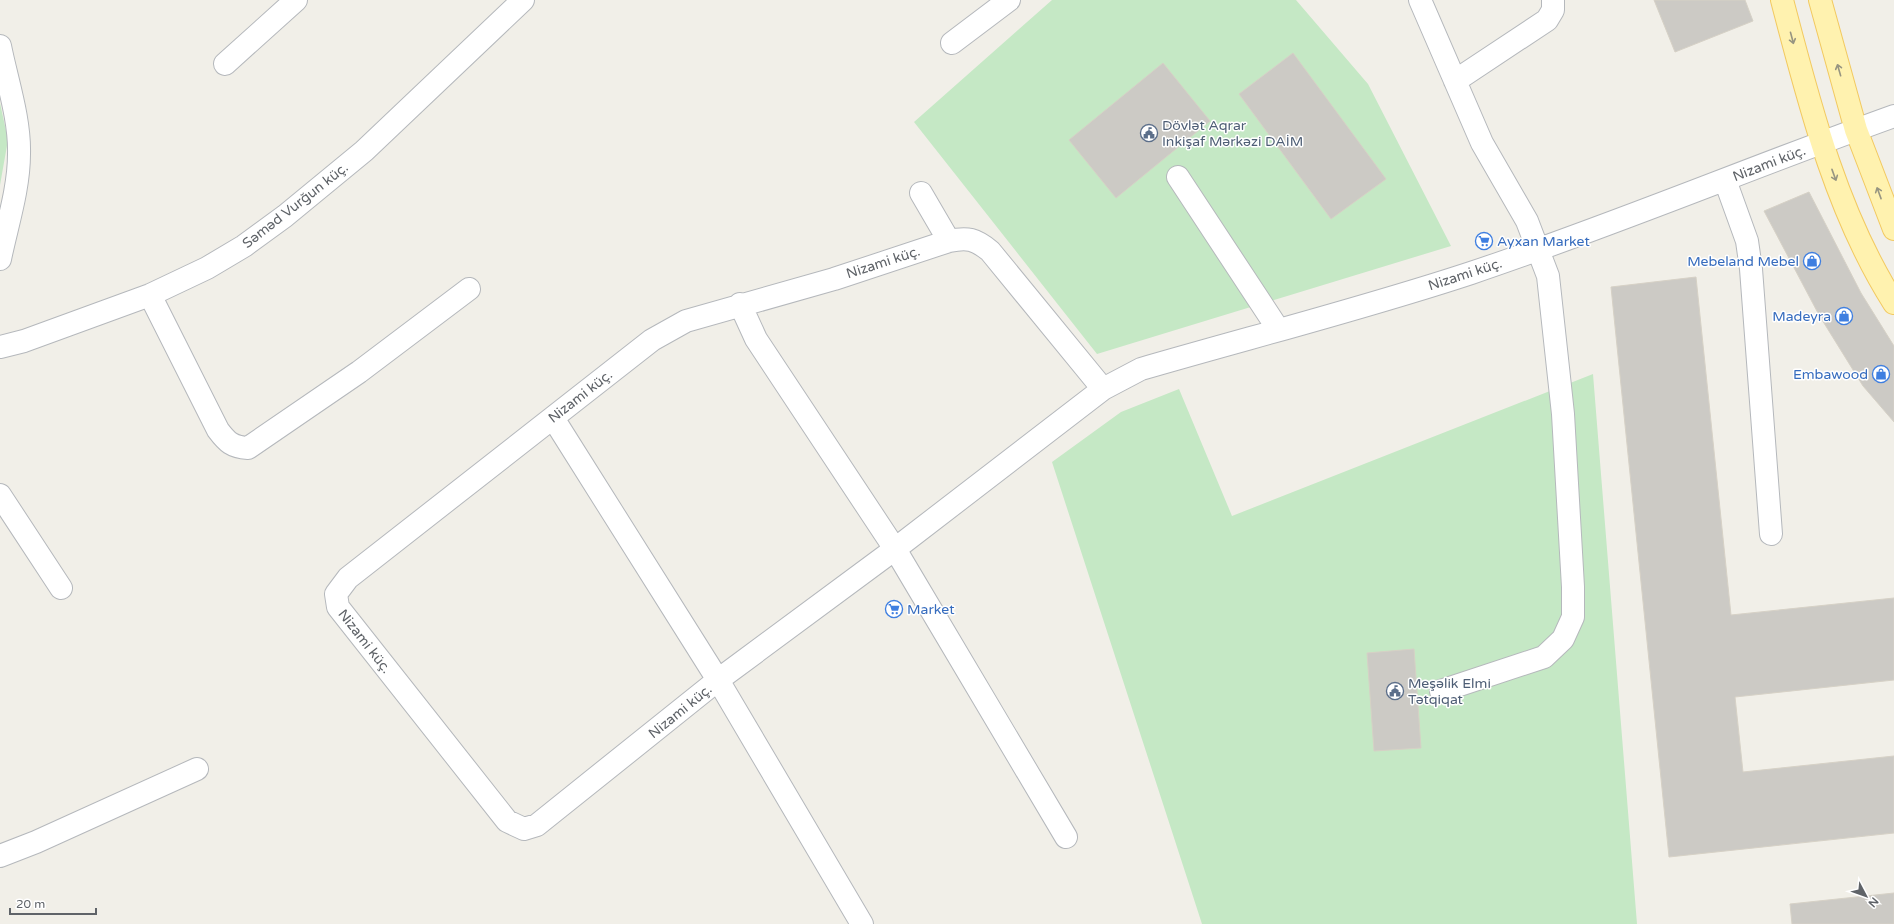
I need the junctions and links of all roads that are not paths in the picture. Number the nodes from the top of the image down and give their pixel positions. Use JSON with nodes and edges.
{"nodes":[{"id":1,"x":296,"y":0,"type":"edge"},
{"id":2,"x":523,"y":0,"type":"edge"},
{"id":3,"x":1009,"y":0,"type":"edge"},
{"id":4,"x":1420,"y":0,"type":"edge"},
{"id":5,"x":1553,"y":0,"type":"edge"},
{"id":6,"x":1782,"y":0,"type":"edge"},
{"id":7,"x":1820,"y":0,"type":"edge"},
{"id":8,"x":952,"y":43,"type":"dead end"},
{"id":9,"x":0,"y":46,"type":"edge"},
{"id":10,"x":225,"y":64,"type":"dead end"},
{"id":11,"x":1455,"y":81,"type":"junction"},
{"id":12,"x":1894,"y":116,"type":"edge"},
{"id":13,"x":1856,"y":130,"type":"junction"},
{"id":14,"x":1822,"y":143,"type":"junction"},
{"id":15,"x":1178,"y":177,"type":"dead end"},
{"id":16,"x":1725,"y":180,"type":"junction"},
{"id":17,"x":921,"y":193,"type":"dead end"},
{"id":18,"x":1894,"y":229,"type":"edge"},
{"id":19,"x":949,"y":241,"type":"junction"},
{"id":20,"x":1539,"y":249,"type":"junction"},
{"id":21,"x":0,"y":259,"type":"edge"},
{"id":22,"x":469,"y":289,"type":"dead end"},
{"id":23,"x":150,"y":295,"type":"junction"},
{"id":24,"x":1894,"y":303,"type":"edge"},
{"id":25,"x":740,"y":304,"type":"junction"},
{"id":26,"x":1278,"y":329,"type":"junction"},
{"id":27,"x":0,"y":347,"type":"edge"},
{"id":28,"x":1103,"y":389,"type":"junction"},
{"id":29,"x":553,"y":418,"type":"junction"},
{"id":30,"x":0,"y":495,"type":"edge"},
{"id":31,"x":1771,"y":534,"type":"dead end"},
{"id":32,"x":895,"y":549,"type":"junction"},
{"id":33,"x":61,"y":588,"type":"dead end"},
{"id":34,"x":718,"y":680,"type":"junction"},
{"id":35,"x":1441,"y":691,"type":"dead end"},
{"id":36,"x":197,"y":769,"type":"dead end"},
{"id":37,"x":1066,"y":837,"type":"dead end"},
{"id":38,"x":0,"y":856,"type":"edge"},
{"id":39,"x":862,"y":924,"type":"edge"}],
"edges":[{"from":1,"to":10,"type":"street"},
{"from":2,"to":23,"type":"street","name":"Səməd Vurğun küç."},
{"from":3,"to":8,"type":"street"},
{"from":4,"to":11,"type":"street"},
{"from":5,"to":11,"type":"street"},
{"from":6,"to":14,"type":"main road","one_way":true},
{"from":13,"to":7,"type":"main road","one_way":true},
{"from":9,"to":21,"type":"street"},
{"from":11,"to":20,"type":"street"},
{"from":12,"to":13,"type":"street","name":"Nizami küç."},
{"from":13,"to":14,"type":"street","name":"Nizami küç."},
{"from":18,"to":13,"type":"main road","one_way":true},
{"from":14,"to":16,"type":"street","name":"Nizami küç."},
{"from":14,"to":24,"type":"main road","one_way":true},
{"from":15,"to":26,"type":"street"},
{"from":16,"to":20,"type":"street","name":"Nizami küç."},
{"from":16,"to":31,"type":"street"},
{"from":17,"to":19,"type":"street"},
{"from":19,"to":25,"type":"street","name":"Nizami küç."},
{"from":19,"to":28,"type":"street","name":"Nizami küç."},
{"from":20,"to":26,"type":"street","name":"Nizami küç."},
{"from":20,"to":35,"type":"street"},
{"from":22,"to":23,"type":"street"},
{"from":23,"to":27,"type":"street","name":"Səməd Vurğun küç."},
{"from":25,"to":29,"type":"street","name":"Nizami küç."},
{"from":25,"to":32,"type":"street"},
{"from":26,"to":28,"type":"street","name":"Nizami küç."},
{"from":28,"to":32,"type":"street","name":"Nizami küç."},
{"from":29,"to":34,"type":"street"},
{"from":29,"to":34,"type":"street","name":"Nizami küç."},
{"from":30,"to":33,"type":"street"},
{"from":32,"to":34,"type":"street","name":"Nizami küç."},
{"from":32,"to":37,"type":"street"},
{"from":34,"to":39,"type":"street"},
{"from":36,"to":38,"type":"street"}]}
